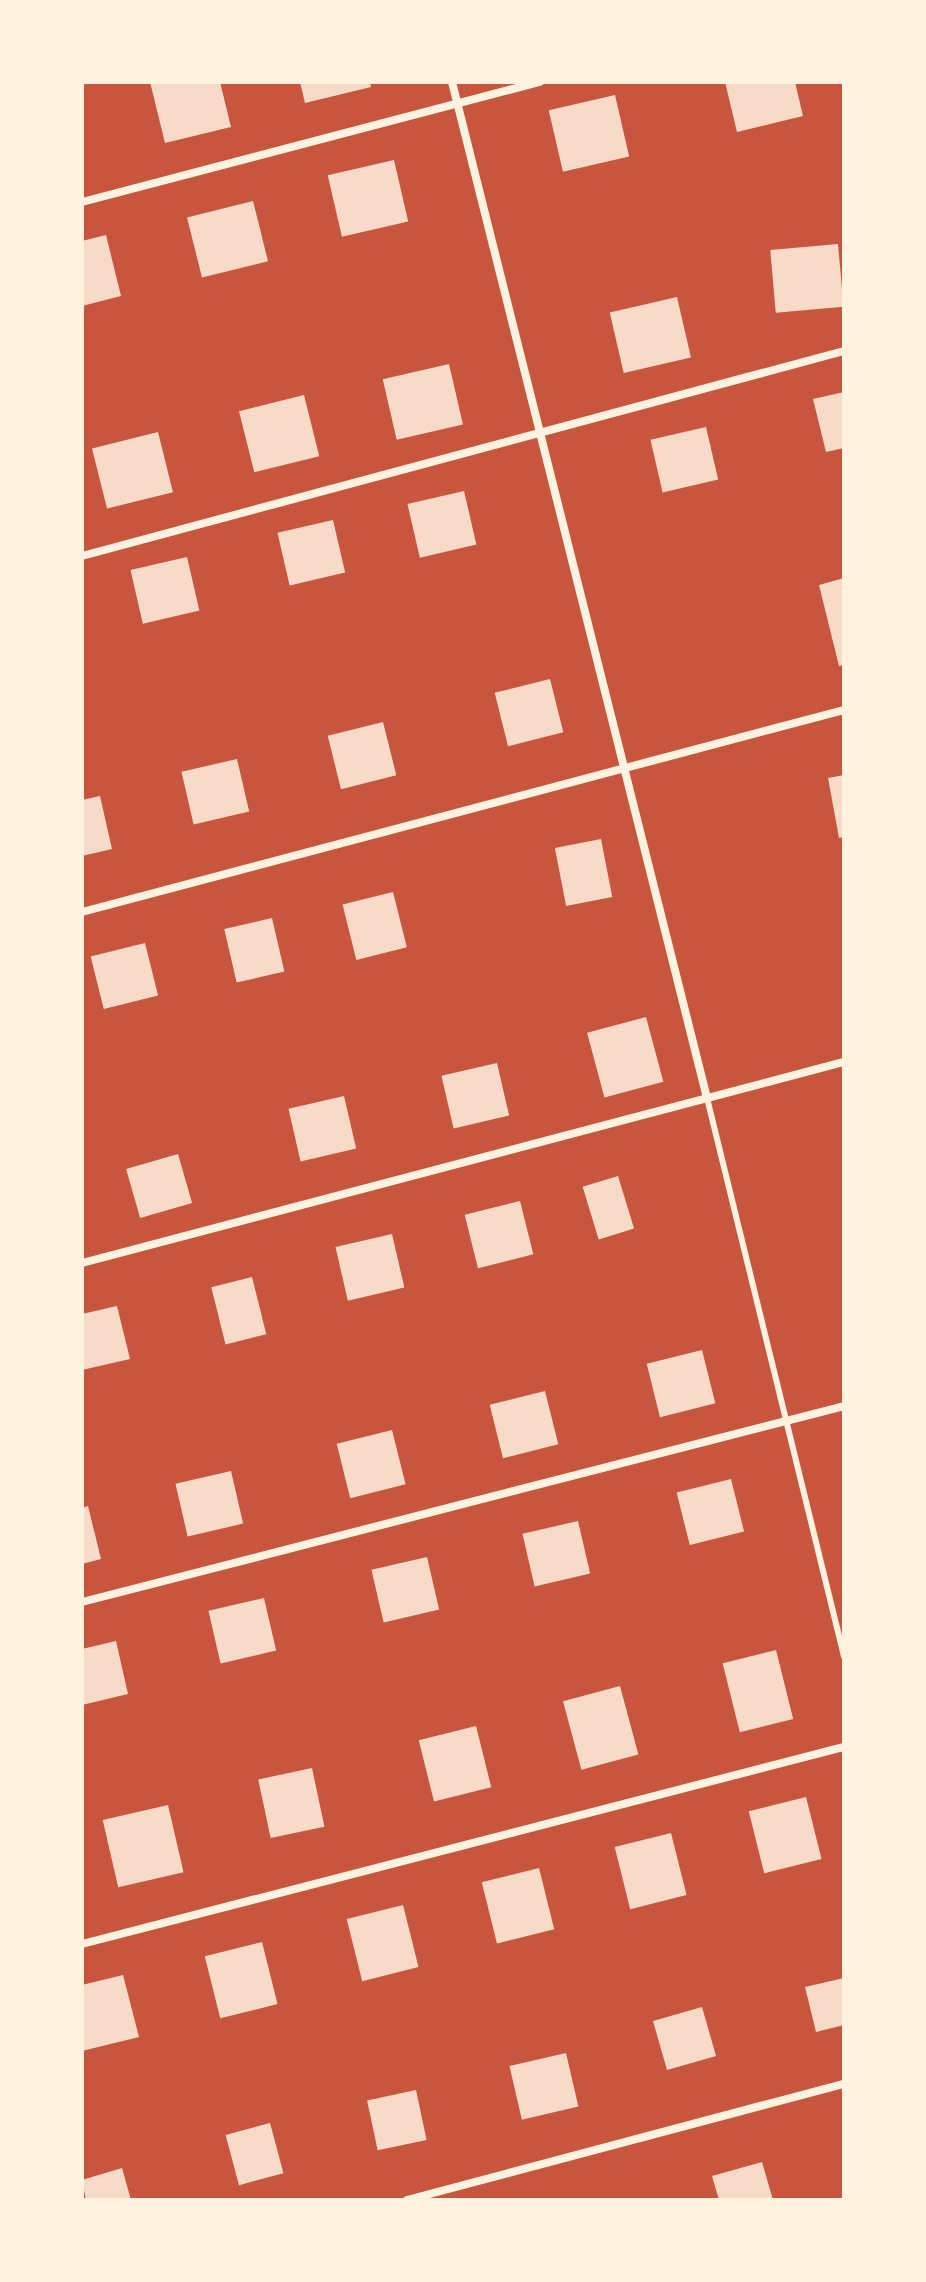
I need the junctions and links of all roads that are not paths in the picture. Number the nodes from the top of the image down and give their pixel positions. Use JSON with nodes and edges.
{"nodes":[{"id":1,"x":452,"y":82,"type":"edge"},
{"id":2,"x":540,"y":82,"type":"edge"},
{"id":3,"x":458,"y":103,"type":"junction"},
{"id":4,"x":82,"y":202,"type":"edge"},
{"id":5,"x":844,"y":351,"type":"edge"},
{"id":6,"x":541,"y":435,"type":"junction"},
{"id":7,"x":82,"y":556,"type":"edge"},
{"id":8,"x":844,"y":710,"type":"edge"},
{"id":9,"x":624,"y":768,"type":"junction"},
{"id":10,"x":82,"y":912,"type":"edge"},
{"id":11,"x":844,"y":1062,"type":"edge"},
{"id":12,"x":707,"y":1098,"type":"junction"},
{"id":13,"x":82,"y":1263,"type":"edge"},
{"id":14,"x":844,"y":1406,"type":"edge"},
{"id":15,"x":781,"y":1422,"type":"junction"},
{"id":16,"x":82,"y":1602,"type":"edge"},
{"id":17,"x":844,"y":1656,"type":"edge"},
{"id":18,"x":844,"y":1747,"type":"edge"},
{"id":19,"x":82,"y":1944,"type":"edge"},
{"id":20,"x":844,"y":2084,"type":"edge"},
{"id":21,"x":407,"y":2200,"type":"edge"}],
"edges":[{"from":1,"to":3,"type":"street"},
{"from":2,"to":3,"type":"street"},
{"from":3,"to":4,"type":"street"},
{"from":3,"to":6,"type":"street"},
{"from":5,"to":6,"type":"street"},
{"from":6,"to":7,"type":"street"},
{"from":6,"to":9,"type":"street"},
{"from":8,"to":9,"type":"street"},
{"from":9,"to":10,"type":"street"},
{"from":9,"to":12,"type":"street"},
{"from":11,"to":12,"type":"street"},
{"from":12,"to":13,"type":"street"},
{"from":12,"to":15,"type":"lane"},
{"from":14,"to":15,"type":"street"},
{"from":15,"to":16,"type":"street"},
{"from":15,"to":17,"type":"lane"},
{"from":18,"to":19,"type":"street"},
{"from":20,"to":21,"type":"street"}]}
